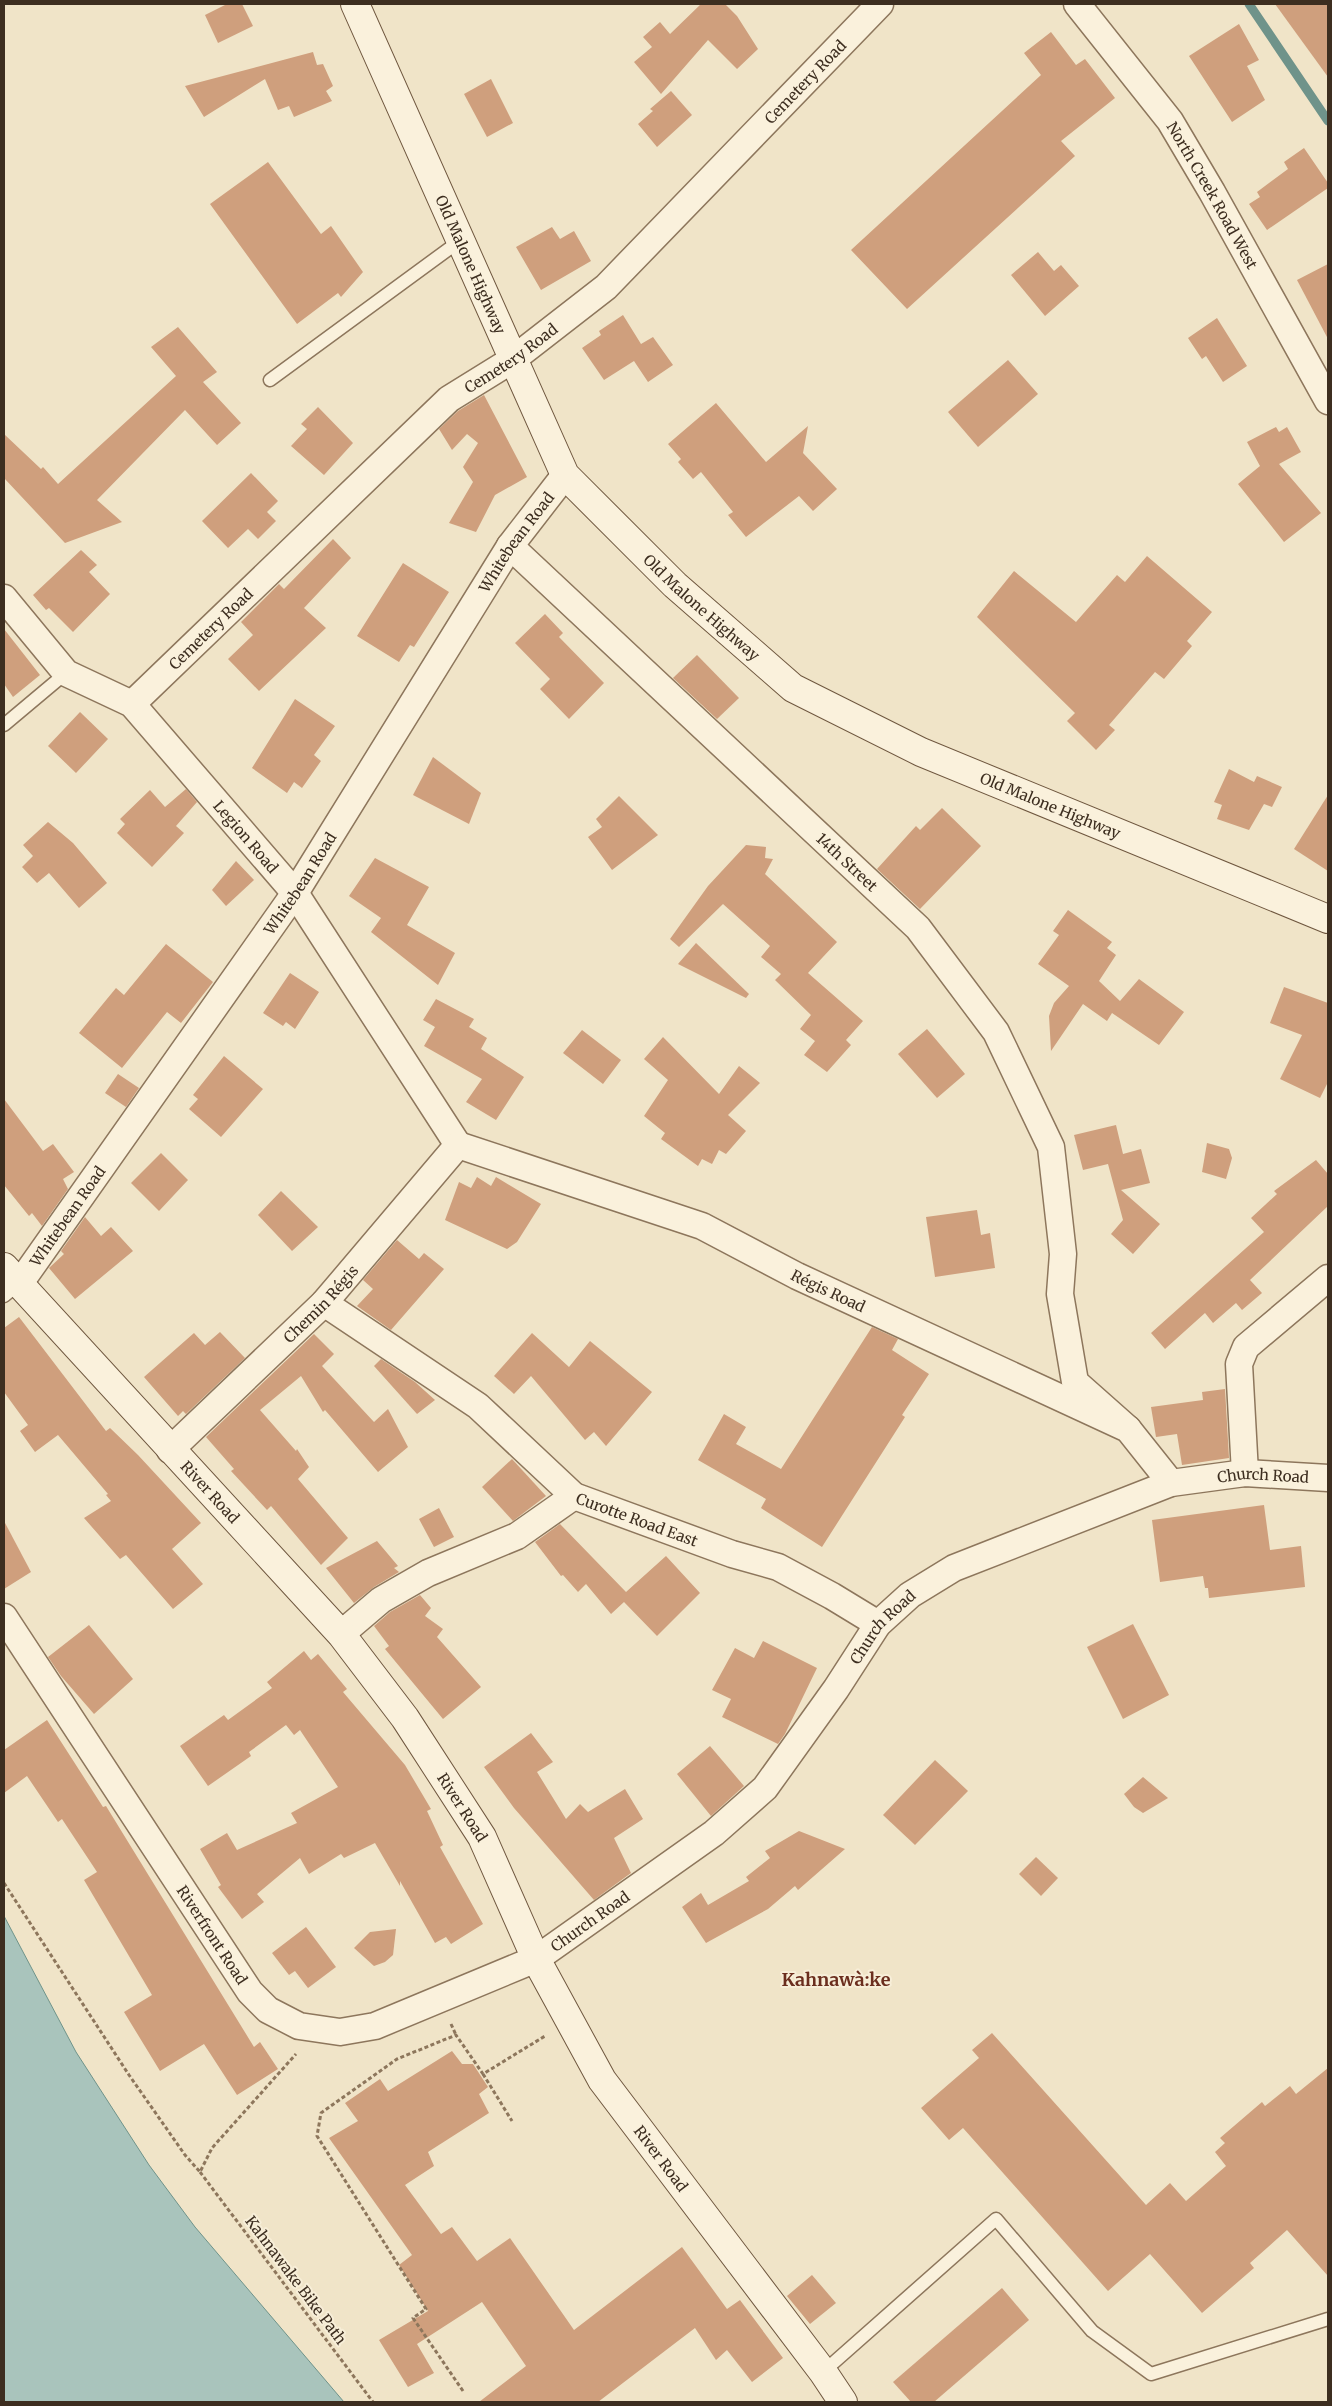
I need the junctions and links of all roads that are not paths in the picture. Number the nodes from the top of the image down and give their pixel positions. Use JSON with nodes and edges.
{"nodes":[{"id":1,"x":355,"y":4,"type":"edge"},
{"id":2,"x":880,"y":4,"type":"edge"},
{"id":3,"x":1077,"y":4,"type":"edge"},
{"id":4,"x":461,"y":240,"type":"junction"},
{"id":5,"x":512,"y":360,"type":"junction"},
{"id":6,"x":270,"y":380,"type":"dead end"},
{"id":7,"x":1328,"y":401,"type":"edge"},
{"id":8,"x":565,"y":475,"type":"junction"},
{"id":9,"x":510,"y":546,"type":"junction"},
{"id":10,"x":4,"y":598,"type":"edge"},
{"id":11,"x":66,"y":673,"type":"junction"},
{"id":12,"x":132,"y":704,"type":"junction"},
{"id":13,"x":4,"y":725,"type":"edge"},
{"id":14,"x":295,"y":893,"type":"junction"},
{"id":15,"x":1328,"y":919,"type":"edge"},
{"id":16,"x":458,"y":1145,"type":"junction"},
{"id":17,"x":1328,"y":1278,"type":"edge"},
{"id":18,"x":9,"y":1282,"type":"edge"},
{"id":19,"x":324,"y":1303,"type":"junction"},
{"id":20,"x":1128,"y":1429,"type":"junction"},
{"id":21,"x":170,"y":1450,"type":"junction"},
{"id":22,"x":1245,"y":1473,"type":"junction"},
{"id":23,"x":1328,"y":1478,"type":"edge"},
{"id":24,"x":1171,"y":1483,"type":"junction"},
{"id":25,"x":574,"y":1496,"type":"junction"},
{"id":26,"x":4,"y":1617,"type":"edge"},
{"id":27,"x":878,"y":1624,"type":"junction"},
{"id":28,"x":341,"y":1634,"type":"junction"},
{"id":29,"x":536,"y":1959,"type":"junction"},
{"id":30,"x":1328,"y":2319,"type":"edge"},
{"id":31,"x":823,"y":2372,"type":"junction"},
{"id":32,"x":843,"y":2402,"type":"edge"}],
"edges":[{"from":1,"to":4,"type":"street","name":"Old Malone Highway"},
{"from":2,"to":5,"type":"street","name":"Cemetery Road"},
{"from":3,"to":7,"type":"street","name":"North Creek Road West"},
{"from":4,"to":5,"type":"street","name":"Old Malone Highway"},
{"from":4,"to":6,"type":"lane"},
{"from":5,"to":8,"type":"street","name":"Old Malone Highway"},
{"from":5,"to":12,"type":"street","name":"Cemetery Road"},
{"from":8,"to":9,"type":"street","name":"Whitebean Road"},
{"from":8,"to":15,"type":"street","name":"Old Malone Highway"},
{"from":9,"to":14,"type":"street","name":"Whitebean Road"},
{"from":9,"to":20,"type":"street","name":"14th Street"},
{"from":10,"to":11,"type":"street","name":"Legion Road"},
{"from":11,"to":12,"type":"street","name":"Legion Road"},
{"from":11,"to":13,"type":"lane"},
{"from":12,"to":14,"type":"street","name":"Legion Road"},
{"from":14,"to":16,"type":"street","name":"Legion Road"},
{"from":14,"to":18,"type":"street","name":"Whitebean Road"},
{"from":16,"to":19,"type":"street","name":"Chemin Régis"},
{"from":16,"to":20,"type":"street","name":"Régis Road"},
{"from":17,"to":22,"type":"street"},
{"from":18,"to":21,"type":"street","name":"River Road"},
{"from":19,"to":21,"type":"street","name":"Chemin Régis"},
{"from":19,"to":25,"type":"street","name":"Curotte Road East"},
{"from":20,"to":24,"type":"street","name":"Régis Road"},
{"from":21,"to":28,"type":"street","name":"River Road"},
{"from":22,"to":23,"type":"street","name":"Church Road"},
{"from":22,"to":24,"type":"street","name":"Church Road"},
{"from":24,"to":27,"type":"street","name":"Church Road"},
{"from":25,"to":27,"type":"street","name":"Curotte Road East"},
{"from":25,"to":28,"type":"street"},
{"from":26,"to":29,"type":"street","name":"Riverfront Road"},
{"from":27,"to":29,"type":"street","name":"Church Road"},
{"from":28,"to":29,"type":"street","name":"River Road"},
{"from":29,"to":31,"type":"street","name":"River Road"},
{"from":30,"to":31,"type":"lane"},
{"from":31,"to":32,"type":"street","name":"River Road"}]}
